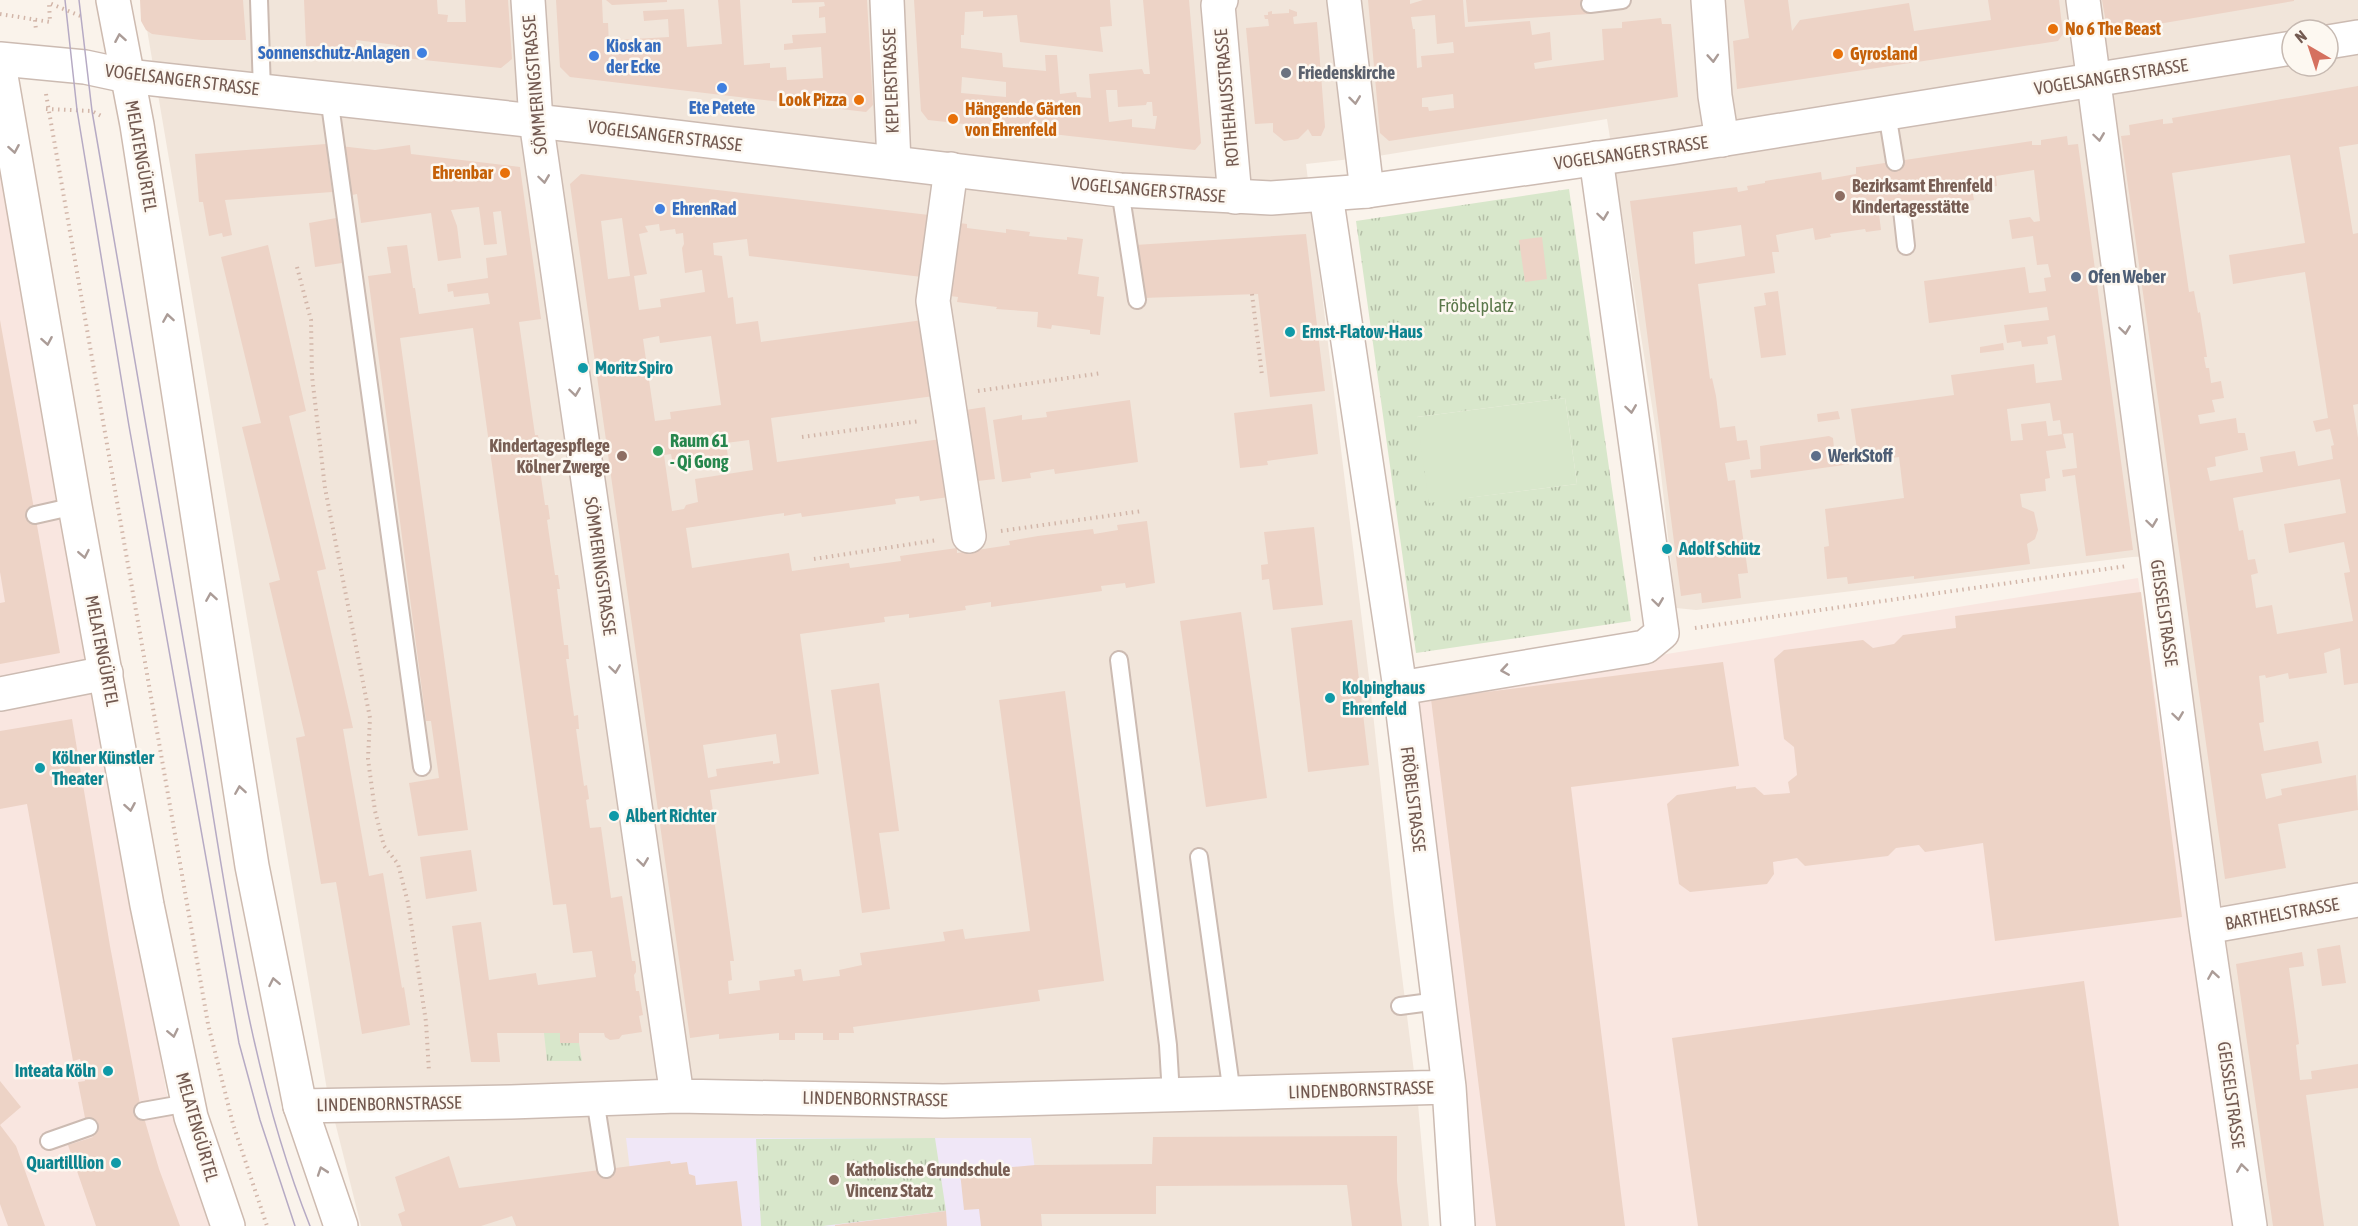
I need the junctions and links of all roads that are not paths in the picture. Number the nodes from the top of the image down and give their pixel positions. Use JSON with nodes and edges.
{"nodes":[{"id":1,"x":113,"y":0,"type":"edge"},
{"id":2,"x":259,"y":0,"type":"edge"},
{"id":3,"x":528,"y":0,"type":"edge"},
{"id":4,"x":887,"y":0,"type":"edge"},
{"id":5,"x":1221,"y":0,"type":"edge"},
{"id":6,"x":1344,"y":0,"type":"edge"},
{"id":7,"x":1622,"y":0,"type":"edge"},
{"id":8,"x":1708,"y":0,"type":"edge"},
{"id":9,"x":2083,"y":0,"type":"edge"},
{"id":10,"x":1590,"y":4,"type":"dead end"},
{"id":11,"x":2358,"y":38,"type":"edge"},
{"id":12,"x":2340,"y":40,"type":"edge"},
{"id":13,"x":2280,"y":50,"type":"edge"},
{"id":14,"x":0,"y":59,"type":"edge"},
{"id":15,"x":0,"y":70,"type":"edge"},
{"id":16,"x":127,"y":76,"type":"junction"},
{"id":17,"x":2092,"y":79,"type":"junction"},
{"id":18,"x":262,"y":91,"type":"junction"},
{"id":19,"x":329,"y":97,"type":"junction"},
{"id":20,"x":1887,"y":113,"type":"junction"},
{"id":21,"x":536,"y":121,"type":"junction"},
{"id":22,"x":1722,"y":140,"type":"junction"},
{"id":23,"x":1596,"y":158,"type":"junction"},
{"id":24,"x":1894,"y":162,"type":"dead end"},
{"id":25,"x":894,"y":163,"type":"junction"},
{"id":26,"x":951,"y":169,"type":"junction"},
{"id":27,"x":1120,"y":189,"type":"junction"},
{"id":28,"x":1367,"y":191,"type":"junction"},
{"id":29,"x":1326,"y":195,"type":"junction"},
{"id":30,"x":1235,"y":197,"type":"junction"},
{"id":31,"x":1902,"y":210,"type":"dead end"},
{"id":32,"x":1906,"y":246,"type":"dead end"},
{"id":33,"x":1137,"y":300,"type":"dead end"},
{"id":34,"x":75,"y":507,"type":"junction"},
{"id":35,"x":35,"y":515,"type":"dead end"},
{"id":36,"x":969,"y":536,"type":"dead end"},
{"id":37,"x":1119,"y":660,"type":"dead end"},
{"id":38,"x":106,"y":672,"type":"junction"},
{"id":39,"x":1400,"y":688,"type":"junction"},
{"id":40,"x":0,"y":694,"type":"edge"},
{"id":41,"x":422,"y":767,"type":"dead end"},
{"id":42,"x":1199,"y":857,"type":"dead end"},
{"id":43,"x":2358,"y":900,"type":"edge"},
{"id":44,"x":2206,"y":927,"type":"junction"},
{"id":45,"x":1438,"y":1001,"type":"junction"},
{"id":46,"x":1400,"y":1006,"type":"dead end"},
{"id":47,"x":1449,"y":1087,"type":"junction"},
{"id":48,"x":1232,"y":1094,"type":"junction"},
{"id":49,"x":1171,"y":1095,"type":"junction"},
{"id":50,"x":676,"y":1096,"type":"junction"},
{"id":51,"x":595,"y":1099,"type":"junction"},
{"id":52,"x":188,"y":1103,"type":"junction"},
{"id":53,"x":300,"y":1106,"type":"junction"},
{"id":54,"x":143,"y":1111,"type":"dead end"},
{"id":55,"x":89,"y":1127,"type":"dead end"},
{"id":56,"x":49,"y":1141,"type":"dead end"},
{"id":57,"x":606,"y":1169,"type":"dead end"},
{"id":58,"x":228,"y":1226,"type":"edge"},
{"id":59,"x":341,"y":1226,"type":"edge"},
{"id":60,"x":1458,"y":1226,"type":"edge"},
{"id":61,"x":2250,"y":1226,"type":"edge"}],
"edges":[{"from":16,"to":1,"type":"street","name":"MELATENGÜRTEL","one_way":true},
{"from":2,"to":18,"type":"lane"},
{"from":3,"to":21,"type":"street","name":"SÖMMERINGSTRASSE"},
{"from":4,"to":25,"type":"street","name":"KEPLERSTRASSE"},
{"from":5,"to":30,"type":"street","name":"ROTHEHAUSSTRASSE"},
{"from":6,"to":28,"type":"street","one_way":true},
{"from":7,"to":10,"type":"lane"},
{"from":8,"to":22,"type":"street","one_way":true},
{"from":9,"to":17,"type":"street","name":"GEISSELSTRASSE"},
{"from":11,"to":12,"type":"street"},
{"from":13,"to":17,"type":"street","name":"VOGELSANGER STRASSE"},
{"from":14,"to":16,"type":"street","name":"VOGELSANGER STRASSE"},
{"from":15,"to":34,"type":"street","name":"MELATENGÜRTEL","one_way":true},
{"from":16,"to":18,"type":"street","name":"VOGELSANGER STRASSE"},
{"from":53,"to":16,"type":"street","name":"MELATENGÜRTEL","one_way":true},
{"from":17,"to":20,"type":"street","name":"VOGELSANGER STRASSE"},
{"from":17,"to":44,"type":"street","name":"GEISSELSTRASSE","one_way":true},
{"from":18,"to":19,"type":"street","name":"VOGELSANGER STRASSE"},
{"from":19,"to":21,"type":"street","name":"VOGELSANGER STRASSE"},
{"from":19,"to":41,"type":"lane"},
{"from":20,"to":22,"type":"street","name":"VOGELSANGER STRASSE"},
{"from":20,"to":24,"type":"lane"},
{"from":21,"to":25,"type":"street","name":"VOGELSANGER STRASSE"},
{"from":21,"to":50,"type":"street","name":"SÖMMERINGSTRASSE","one_way":true},
{"from":22,"to":23,"type":"street","name":"VOGELSANGER STRASSE"},
{"from":23,"to":28,"type":"street","name":"VOGELSANGER STRASSE"},
{"from":23,"to":39,"type":"street","one_way":true},
{"from":25,"to":26,"type":"street","name":"VOGELSANGER STRASSE"},
{"from":26,"to":27,"type":"street","name":"VOGELSANGER STRASSE"},
{"from":26,"to":36,"type":"street"},
{"from":27,"to":30,"type":"street","name":"VOGELSANGER STRASSE"},
{"from":27,"to":33,"type":"lane"},
{"from":28,"to":29,"type":"street","name":"VOGELSANGER STRASSE"},
{"from":29,"to":30,"type":"street","name":"VOGELSANGER STRASSE"},
{"from":29,"to":39,"type":"street","name":"FRÖBELSTRASSE"},
{"from":31,"to":32,"type":"lane"},
{"from":34,"to":35,"type":"lane"},
{"from":34,"to":38,"type":"street","name":"MELATENGÜRTEL","one_way":true},
{"from":37,"to":49,"type":"lane"},
{"from":38,"to":40,"type":"street"},
{"from":38,"to":52,"type":"street","name":"MELATENGÜRTEL","one_way":true},
{"from":39,"to":45,"type":"street","name":"FRÖBELSTRASSE"},
{"from":42,"to":48,"type":"lane"},
{"from":43,"to":44,"type":"street","name":"BARTHELSTRASSE"},
{"from":61,"to":44,"type":"street","name":"GEISSELSTRASSE","one_way":true},
{"from":45,"to":46,"type":"lane"},
{"from":45,"to":47,"type":"street","name":"FRÖBELSTRASSE"},
{"from":47,"to":48,"type":"street","name":"LINDENBORNSTRASSE"},
{"from":47,"to":60,"type":"street","name":"FRÖBELSTRASSE"},
{"from":48,"to":49,"type":"street","name":"LINDENBORNSTRASSE"},
{"from":49,"to":50,"type":"street","name":"LINDENBORNSTRASSE"},
{"from":50,"to":51,"type":"street","name":"LINDENBORNSTRASSE"},
{"from":51,"to":53,"type":"street","name":"LINDENBORNSTRASSE"},
{"from":51,"to":57,"type":"lane"},
{"from":52,"to":54,"type":"lane"},
{"from":52,"to":58,"type":"street","name":"MELATENGÜRTEL"},
{"from":59,"to":53,"type":"street","name":"MELATENGÜRTEL","one_way":true},
{"from":55,"to":56,"type":"lane"}]}
